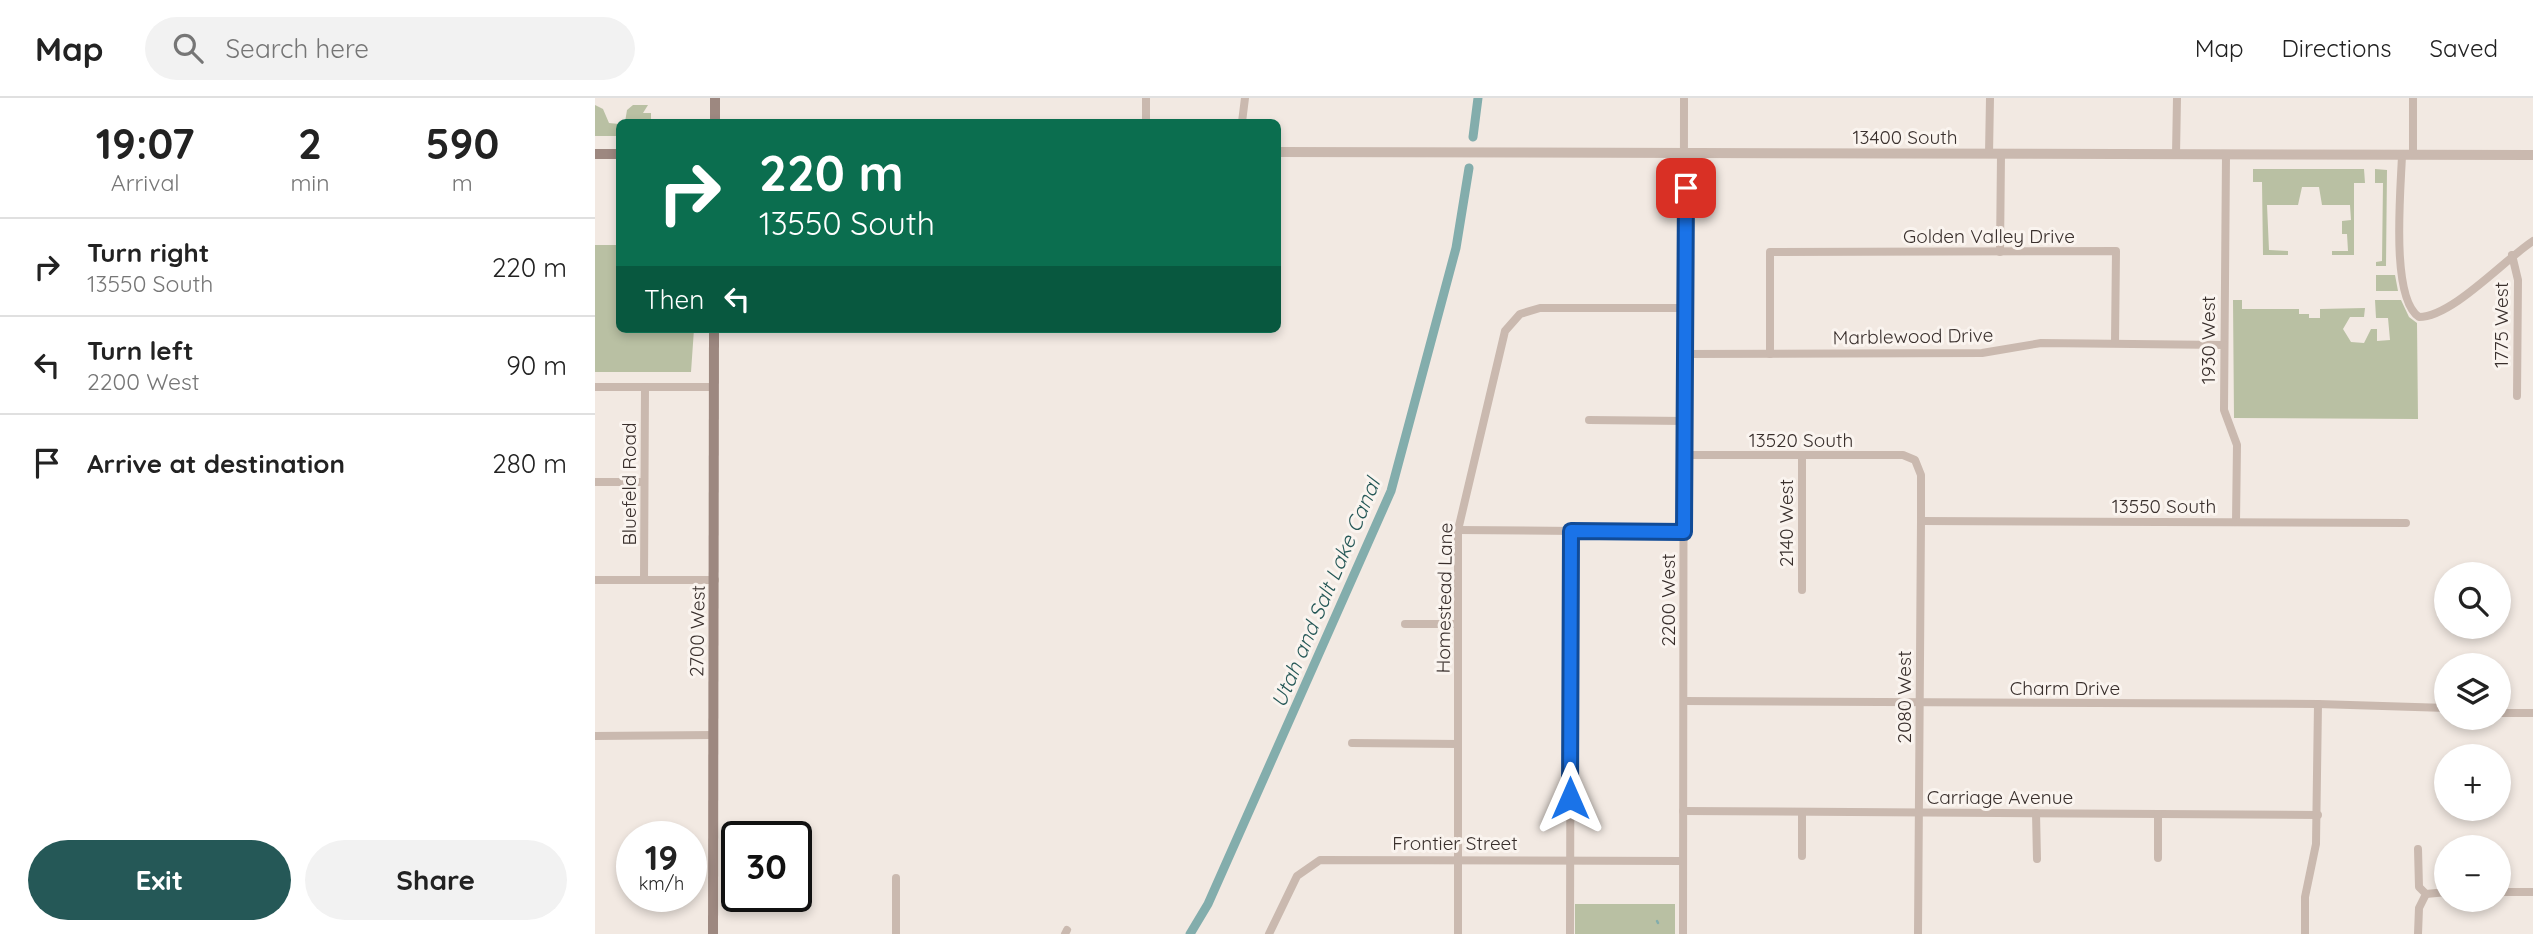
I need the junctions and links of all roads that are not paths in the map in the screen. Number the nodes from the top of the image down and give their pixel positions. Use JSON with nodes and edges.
{"nodes":[{"id":1,"x":715,"y":98,"type":"edge"},
{"id":2,"x":1146,"y":98,"type":"edge"},
{"id":3,"x":1245,"y":98,"type":"edge"},
{"id":4,"x":1684,"y":98,"type":"edge"},
{"id":5,"x":1990,"y":98,"type":"edge"},
{"id":6,"x":2177,"y":98,"type":"edge"},
{"id":7,"x":2413,"y":98,"type":"edge"},
{"id":8,"x":715,"y":119,"type":"edge"},
{"id":9,"x":1146,"y":119,"type":"edge"},
{"id":10,"x":1242,"y":119,"type":"edge"},
{"id":11,"x":1281,"y":152,"type":"edge"},
{"id":12,"x":595,"y":154,"type":"edge"},
{"id":13,"x":616,"y":154,"type":"edge"},
{"id":14,"x":1989,"y":154,"type":"junction"},
{"id":15,"x":1686,"y":155,"type":"junction"},
{"id":16,"x":2001,"y":155,"type":"junction"},
{"id":17,"x":2176,"y":155,"type":"junction"},
{"id":18,"x":2226,"y":155,"type":"junction"},
{"id":19,"x":2407,"y":155,"type":"junction"},
{"id":20,"x":2533,"y":155,"type":"edge"},
{"id":21,"x":2533,"y":241,"type":"edge"},
{"id":22,"x":2000,"y":252,"type":"junction"},
{"id":23,"x":2512,"y":255,"type":"junction"},
{"id":24,"x":1686,"y":308,"type":"junction"},
{"id":25,"x":714,"y":333,"type":"edge"},
{"id":26,"x":2115,"y":344,"type":"junction"},
{"id":27,"x":2224,"y":345,"type":"junction"},
{"id":28,"x":1685,"y":354,"type":"junction"},
{"id":29,"x":1770,"y":354,"type":"junction"},
{"id":30,"x":595,"y":387,"type":"edge"},
{"id":31,"x":645,"y":387,"type":"junction"},
{"id":32,"x":713,"y":387,"type":"junction"},
{"id":33,"x":2517,"y":396,"type":"dead end"},
{"id":34,"x":1589,"y":419,"type":"dead end"},
{"id":35,"x":1685,"y":421,"type":"junction"},
{"id":36,"x":1685,"y":455,"type":"junction"},
{"id":37,"x":1802,"y":456,"type":"junction"},
{"id":38,"x":1916,"y":460,"type":"joint"},
{"id":39,"x":595,"y":482,"type":"edge"},
{"id":40,"x":644,"y":482,"type":"junction"},
{"id":41,"x":1921,"y":521,"type":"junction"},
{"id":42,"x":2237,"y":522,"type":"junction"},
{"id":43,"x":2406,"y":523,"type":"dead end"},
{"id":44,"x":1458,"y":530,"type":"junction"},
{"id":45,"x":1571,"y":531,"type":"junction"},
{"id":46,"x":1684,"y":532,"type":"junction"},
{"id":47,"x":595,"y":580,"type":"edge"},
{"id":48,"x":645,"y":580,"type":"junction"},
{"id":49,"x":715,"y":580,"type":"junction"},
{"id":50,"x":1802,"y":590,"type":"dead end"},
{"id":51,"x":1405,"y":624,"type":"dead end"},
{"id":52,"x":1458,"y":624,"type":"junction"},
{"id":53,"x":1684,"y":701,"type":"junction"},
{"id":54,"x":1920,"y":703,"type":"junction"},
{"id":55,"x":2318,"y":704,"type":"junction"},
{"id":56,"x":2434,"y":708,"type":"edge"},
{"id":57,"x":2511,"y":713,"type":"edge"},
{"id":58,"x":2533,"y":713,"type":"edge"},
{"id":59,"x":713,"y":735,"type":"junction"},
{"id":60,"x":595,"y":736,"type":"edge"},
{"id":61,"x":1352,"y":743,"type":"dead end"},
{"id":62,"x":1458,"y":744,"type":"junction"},
{"id":63,"x":1683,"y":811,"type":"junction"},
{"id":64,"x":1802,"y":812,"type":"junction"},
{"id":65,"x":1919,"y":812,"type":"junction"},
{"id":66,"x":2036,"y":813,"type":"junction"},
{"id":67,"x":2158,"y":814,"type":"junction"},
{"id":68,"x":2318,"y":815,"type":"junction"},
{"id":69,"x":2418,"y":849,"type":"dead end"},
{"id":70,"x":1801,"y":856,"type":"dead end"},
{"id":71,"x":2158,"y":858,"type":"dead end"},
{"id":72,"x":1570,"y":859,"type":"junction"},
{"id":73,"x":2037,"y":859,"type":"dead end"},
{"id":74,"x":1458,"y":860,"type":"junction"},
{"id":75,"x":1683,"y":861,"type":"junction"},
{"id":76,"x":895,"y":878,"type":"dead end"},
{"id":77,"x":2511,"y":892,"type":"edge"},
{"id":78,"x":2533,"y":892,"type":"edge"},
{"id":79,"x":2434,"y":893,"type":"edge"},
{"id":80,"x":2426,"y":894,"type":"junction"},
{"id":81,"x":713,"y":934,"type":"edge"},
{"id":82,"x":896,"y":934,"type":"edge"},
{"id":83,"x":1269,"y":934,"type":"edge"},
{"id":84,"x":1458,"y":934,"type":"edge"},
{"id":85,"x":1570,"y":934,"type":"edge"},
{"id":86,"x":1683,"y":934,"type":"edge"},
{"id":87,"x":1918,"y":934,"type":"edge"},
{"id":88,"x":2305,"y":934,"type":"edge"},
{"id":89,"x":2418,"y":934,"type":"edge"}],
"edges":[{"from":1,"to":8,"type":"main road"},
{"from":2,"to":9,"type":"street"},
{"from":3,"to":10,"type":"street"},
{"from":4,"to":15,"type":"street","name":"2200 West"},
{"from":5,"to":14,"type":"street"},
{"from":6,"to":17,"type":"street"},
{"from":7,"to":19,"type":"street"},
{"from":11,"to":15,"type":"street","name":"13400 South"},
{"from":12,"to":13,"type":"main road"},
{"from":14,"to":15,"type":"street","name":"13400 South"},
{"from":14,"to":16,"type":"street","name":"13400 South"},
{"from":15,"to":24,"type":"street","name":"2200 West"},
{"from":16,"to":17,"type":"street","name":"13400 South"},
{"from":16,"to":22,"type":"street"},
{"from":17,"to":18,"type":"street","name":"13400 South"},
{"from":18,"to":19,"type":"street","name":"13400 South"},
{"from":18,"to":27,"type":"street","name":"1930 West"},
{"from":19,"to":20,"type":"street","name":"13400 South"},
{"from":19,"to":23,"type":"street"},
{"from":21,"to":23,"type":"street"},
{"from":22,"to":26,"type":"street","name":"Golden Valley Drive"},
{"from":22,"to":29,"type":"street","name":"Golden Valley Drive"},
{"from":23,"to":33,"type":"street","name":"1775 West"},
{"from":24,"to":28,"type":"street","name":"2200 West"},
{"from":24,"to":44,"type":"street","name":"Homestead Lane"},
{"from":25,"to":32,"type":"main road","name":"2700 West"},
{"from":26,"to":27,"type":"street","name":"Marblewood Drive"},
{"from":26,"to":29,"type":"street","name":"Marblewood Drive"},
{"from":27,"to":42,"type":"street","name":"1930 West"},
{"from":28,"to":29,"type":"street","name":"Marblewood Drive"},
{"from":28,"to":35,"type":"street","name":"2200 West"},
{"from":30,"to":31,"type":"street"},
{"from":31,"to":32,"type":"street"},
{"from":31,"to":40,"type":"street","name":"Bluefeld Road"},
{"from":32,"to":49,"type":"main road","name":"2700 West"},
{"from":34,"to":35,"type":"street"},
{"from":35,"to":36,"type":"street","name":"2200 West"},
{"from":36,"to":37,"type":"street","name":"13520 South"},
{"from":36,"to":46,"type":"street","name":"2200 West"},
{"from":37,"to":38,"type":"street","name":"13520 South"},
{"from":37,"to":50,"type":"street","name":"2140 West"},
{"from":38,"to":41,"type":"street","name":"2080 West"},
{"from":39,"to":40,"type":"street"},
{"from":40,"to":48,"type":"street","name":"Bluefeld Road"},
{"from":41,"to":42,"type":"street","name":"13550 South"},
{"from":41,"to":54,"type":"street","name":"2080 West"},
{"from":42,"to":43,"type":"street","name":"13550 South"},
{"from":44,"to":45,"type":"street"},
{"from":44,"to":52,"type":"street","name":"Homestead Lane"},
{"from":45,"to":46,"type":"street"},
{"from":45,"to":72,"type":"street"},
{"from":46,"to":53,"type":"street","name":"2200 West"},
{"from":47,"to":48,"type":"street"},
{"from":48,"to":49,"type":"street"},
{"from":49,"to":59,"type":"main road","name":"2700 West"},
{"from":51,"to":52,"type":"street"},
{"from":52,"to":62,"type":"street","name":"Homestead Lane"},
{"from":53,"to":54,"type":"street","name":"Charm Drive"},
{"from":53,"to":63,"type":"street","name":"2200 West"},
{"from":54,"to":55,"type":"street","name":"Charm Drive"},
{"from":54,"to":65,"type":"street","name":"2080 West"},
{"from":55,"to":56,"type":"street","name":"Charm Drive"},
{"from":55,"to":68,"type":"street"},
{"from":57,"to":58,"type":"street"},
{"from":59,"to":60,"type":"street"},
{"from":59,"to":81,"type":"main road","name":"2700 West"},
{"from":61,"to":62,"type":"street"},
{"from":62,"to":74,"type":"street","name":"Homestead Lane"},
{"from":63,"to":64,"type":"street","name":"Carriage Avenue"},
{"from":63,"to":75,"type":"street","name":"2200 West"},
{"from":64,"to":65,"type":"street","name":"Carriage Avenue"},
{"from":64,"to":70,"type":"street"},
{"from":65,"to":66,"type":"street","name":"Carriage Avenue"},
{"from":65,"to":87,"type":"street","name":"2080 West"},
{"from":66,"to":67,"type":"street","name":"Carriage Avenue"},
{"from":66,"to":73,"type":"street"},
{"from":67,"to":68,"type":"street","name":"Carriage Avenue"},
{"from":67,"to":71,"type":"street"},
{"from":68,"to":88,"type":"street"},
{"from":69,"to":80,"type":"street"},
{"from":72,"to":74,"type":"street","name":"Frontier Street"},
{"from":72,"to":75,"type":"street","name":"Frontier Street"},
{"from":72,"to":85,"type":"street"},
{"from":74,"to":83,"type":"street","name":"Frontier Street"},
{"from":74,"to":84,"type":"street","name":"Homestead Lane"},
{"from":75,"to":86,"type":"street","name":"2200 West"},
{"from":76,"to":82,"type":"street"},
{"from":77,"to":78,"type":"street"},
{"from":79,"to":80,"type":"street"},
{"from":80,"to":89,"type":"street"}]}
